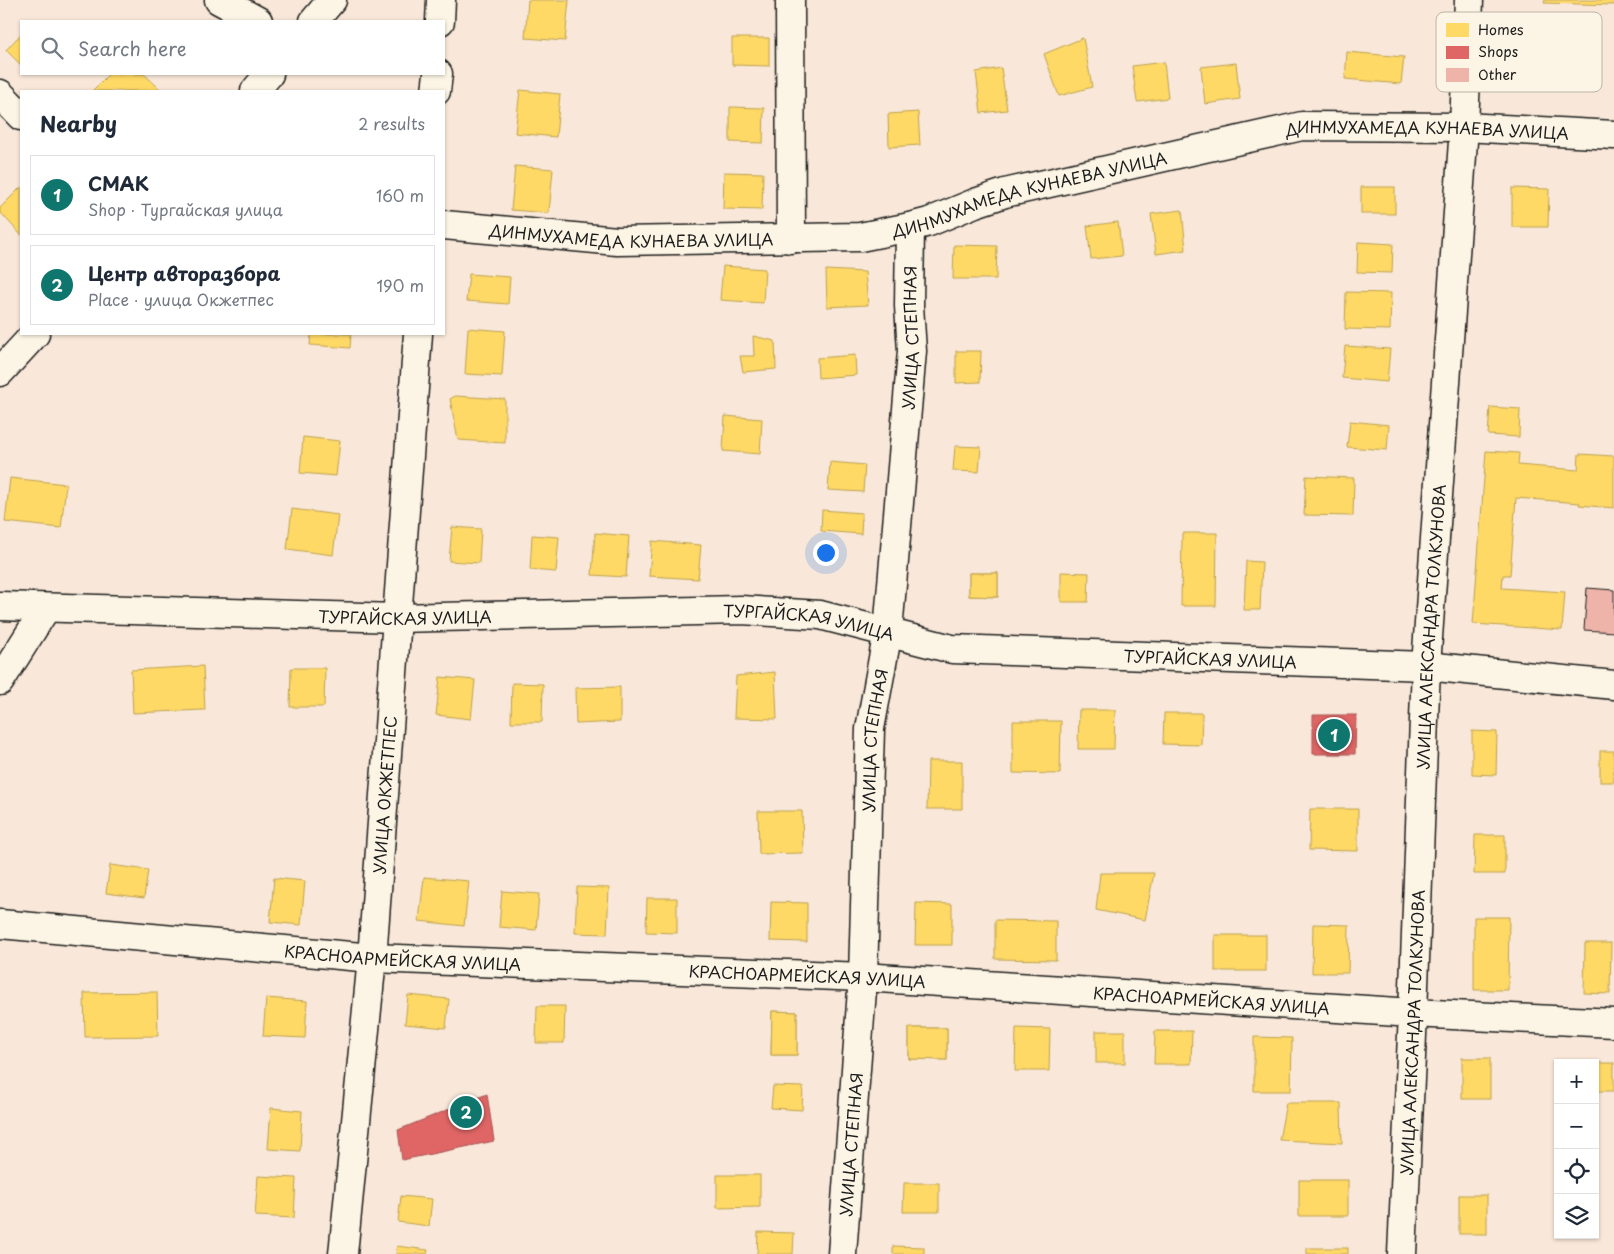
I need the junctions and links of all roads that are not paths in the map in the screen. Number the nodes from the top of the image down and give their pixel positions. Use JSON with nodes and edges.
{"nodes":[{"id":1,"x":219,"y":0,"type":"edge"},
{"id":2,"x":332,"y":0,"type":"edge"},
{"id":3,"x":441,"y":0,"type":"edge"},
{"id":4,"x":790,"y":0,"type":"edge"},
{"id":5,"x":256,"y":20,"type":"edge"},
{"id":6,"x":315,"y":20,"type":"edge"},
{"id":7,"x":440,"y":20,"type":"edge"},
{"id":8,"x":268,"y":75,"type":"edge"},
{"id":9,"x":438,"y":75,"type":"edge"},
{"id":10,"x":256,"y":90,"type":"edge"},
{"id":11,"x":436,"y":90,"type":"edge"},
{"id":12,"x":1465,"y":92,"type":"edge"},
{"id":13,"x":0,"y":94,"type":"edge"},
{"id":14,"x":20,"y":115,"type":"edge"},
{"id":15,"x":1464,"y":127,"type":"junction"},
{"id":16,"x":1614,"y":135,"type":"edge"},
{"id":17,"x":445,"y":225,"type":"edge"},
{"id":18,"x":910,"y":227,"type":"junction"},
{"id":19,"x":791,"y":239,"type":"junction"},
{"id":20,"x":34,"y":335,"type":"edge"},
{"id":21,"x":418,"y":335,"type":"edge"},
{"id":22,"x":0,"y":372,"type":"edge"},
{"id":23,"x":0,"y":606,"type":"edge"},
{"id":24,"x":46,"y":608,"type":"junction"},
{"id":25,"x":396,"y":618,"type":"junction"},
{"id":26,"x":888,"y":632,"type":"junction"},
{"id":27,"x":1426,"y":666,"type":"junction"},
{"id":28,"x":0,"y":681,"type":"edge"},
{"id":29,"x":1614,"y":685,"type":"edge"},
{"id":30,"x":0,"y":924,"type":"edge"},
{"id":31,"x":372,"y":958,"type":"junction"},
{"id":32,"x":863,"y":977,"type":"junction"},
{"id":33,"x":1413,"y":1013,"type":"junction"},
{"id":34,"x":1614,"y":1023,"type":"edge"},
{"id":35,"x":343,"y":1254,"type":"edge"},
{"id":36,"x":842,"y":1254,"type":"edge"},
{"id":37,"x":1402,"y":1254,"type":"edge"}],
"edges":[{"from":1,"to":5,"type":"street"},
{"from":2,"to":6,"type":"street"},
{"from":3,"to":7,"type":"street"},
{"from":4,"to":19,"type":"street"},
{"from":8,"to":10,"type":"street"},
{"from":9,"to":11,"type":"street"},
{"from":12,"to":15,"type":"street","name":"УЛИЦА АЛЕКСАНДРА ТОЛКУНОВА"},
{"from":13,"to":14,"type":"street"},
{"from":15,"to":16,"type":"street","name":"ДИНМУХАМЕДА КУНАЕВА УЛИЦА"},
{"from":15,"to":18,"type":"street","name":"ДИНМУХАМЕДА КУНАЕВА УЛИЦА"},
{"from":15,"to":27,"type":"street","name":"УЛИЦА АЛЕКСАНДРА ТОЛКУНОВА"},
{"from":17,"to":19,"type":"street","name":"ДИНМУХАМЕДА КУНАЕВА УЛИЦА"},
{"from":18,"to":19,"type":"street","name":"ДИНМУХАМЕДА КУНАЕВА УЛИЦА"},
{"from":18,"to":26,"type":"street","name":"УЛИЦА СТЕПНАЯ"},
{"from":20,"to":22,"type":"street"},
{"from":21,"to":25,"type":"street","name":"УЛИЦА ОКЖЕТПЕС"},
{"from":23,"to":24,"type":"street","name":"ТУРГАЙСКАЯ УЛИЦА"},
{"from":24,"to":25,"type":"street","name":"ТУРГАЙСКАЯ УЛИЦА"},
{"from":24,"to":28,"type":"street"},
{"from":25,"to":26,"type":"street","name":"ТУРГАЙСКАЯ УЛИЦА"},
{"from":25,"to":31,"type":"street","name":"УЛИЦА ОКЖЕТПЕС"},
{"from":26,"to":27,"type":"street","name":"ТУРГАЙСКАЯ УЛИЦА"},
{"from":26,"to":32,"type":"street","name":"УЛИЦА СТЕПНАЯ"},
{"from":27,"to":29,"type":"street","name":"ТУРГАЙСКАЯ УЛИЦА"},
{"from":27,"to":33,"type":"street","name":"УЛИЦА АЛЕКСАНДРА ТОЛКУНОВА"},
{"from":30,"to":31,"type":"street","name":"КРАСНОАРМЕЙСКАЯ УЛИЦА"},
{"from":31,"to":32,"type":"street","name":"КРАСНОАРМЕЙСКАЯ УЛИЦА"},
{"from":31,"to":35,"type":"street","name":"УЛИЦА ОКЖЕТПЕС"},
{"from":32,"to":33,"type":"street","name":"КРАСНОАРМЕЙСКАЯ УЛИЦА"},
{"from":32,"to":36,"type":"street","name":"УЛИЦА СТЕПНАЯ"},
{"from":33,"to":34,"type":"street","name":"КРАСНОАРМЕЙСКАЯ УЛИЦА"},
{"from":33,"to":37,"type":"street","name":"УЛИЦА АЛЕКСАНДРА ТОЛКУНОВА"}]}
